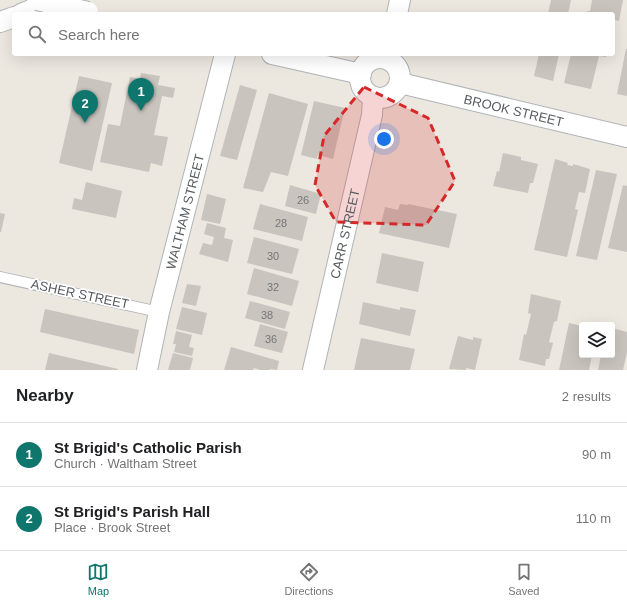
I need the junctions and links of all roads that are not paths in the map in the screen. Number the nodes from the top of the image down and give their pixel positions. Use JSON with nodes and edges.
{"nodes":[{"id":1,"x":37,"y":0,"type":"edge"},
{"id":2,"x":56,"y":0,"type":"edge"},
{"id":3,"x":400,"y":0,"type":"edge"},
{"id":4,"x":26,"y":12,"type":"edge"},
{"id":5,"x":88,"y":12,"type":"edge"},
{"id":6,"x":397,"y":12,"type":"edge"},
{"id":7,"x":12,"y":18,"type":"edge"},
{"id":8,"x":0,"y":22,"type":"edge"},
{"id":9,"x":224,"y":56,"type":"edge"},
{"id":10,"x":281,"y":56,"type":"edge"},
{"id":11,"x":384,"y":56,"type":"edge"},
{"id":12,"x":361,"y":74,"type":"junction"},
{"id":13,"x":400,"y":83,"type":"junction"},
{"id":14,"x":373,"y":97,"type":"junction"},
{"id":15,"x":627,"y":137,"type":"edge"},
{"id":16,"x":0,"y":277,"type":"edge"},
{"id":17,"x":159,"y":312,"type":"junction"},
{"id":18,"x":147,"y":370,"type":"edge"},
{"id":19,"x":313,"y":370,"type":"edge"}],
"edges":[{"from":1,"to":5,"type":"street","bridge":true},
{"from":2,"to":4,"type":"street"},
{"from":3,"to":6,"type":"street"},
{"from":7,"to":8,"type":"street"},
{"from":9,"to":17,"type":"street","name":"WALTHAM STREET"},
{"from":10,"to":12,"type":"street"},
{"from":11,"to":12,"type":"street"},
{"from":11,"to":13,"type":"street"},
{"from":12,"to":14,"type":"street"},
{"from":13,"to":14,"type":"street"},
{"from":13,"to":15,"type":"street","name":"BROOK STREET"},
{"from":14,"to":19,"type":"street","name":"CARR STREET"},
{"from":16,"to":17,"type":"lane","name":"ASHER STREET"},
{"from":17,"to":18,"type":"street","name":"WALTHAM STREET"}]}
